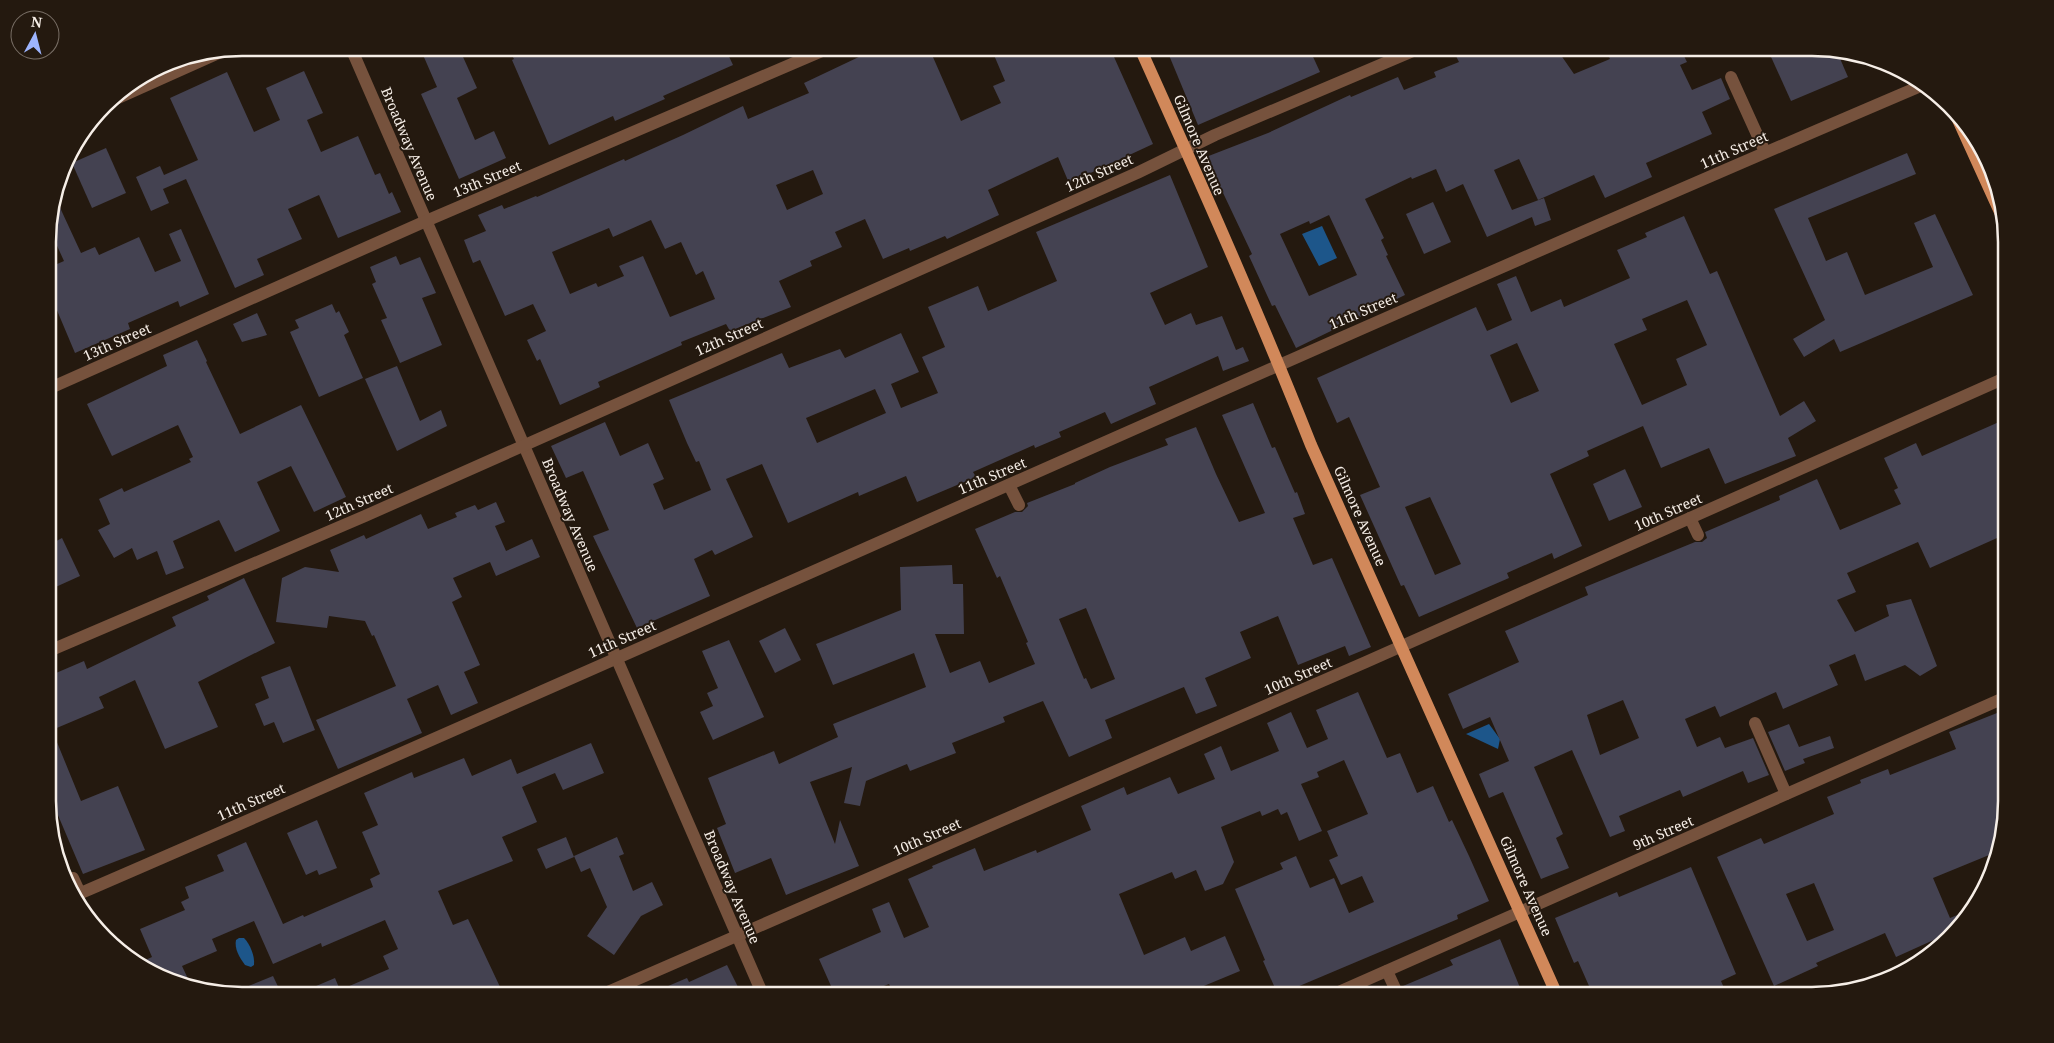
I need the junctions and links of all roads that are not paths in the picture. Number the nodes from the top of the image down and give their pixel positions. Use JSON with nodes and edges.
{"nodes":[{"id":1,"x":354,"y":56,"type":"edge"},
{"id":2,"x":811,"y":56,"type":"edge"},
{"id":3,"x":1144,"y":56,"type":"edge"},
{"id":4,"x":1401,"y":56,"type":"edge"},
{"id":5,"x":199,"y":62,"type":"edge"},
{"id":6,"x":1731,"y":77,"type":"dead end"},
{"id":7,"x":1915,"y":88,"type":"edge"},
{"id":8,"x":137,"y":90,"type":"edge"},
{"id":9,"x":1968,"y":142,"type":"edge"},
{"id":10,"x":1186,"y":148,"type":"junction"},
{"id":11,"x":1766,"y":152,"type":"junction"},
{"id":12,"x":1990,"y":190,"type":"edge"},
{"id":13,"x":426,"y":221,"type":"junction"},
{"id":14,"x":1279,"y":364,"type":"junction"},
{"id":15,"x":1998,"y":381,"type":"edge"},
{"id":16,"x":56,"y":385,"type":"edge"},
{"id":17,"x":524,"y":445,"type":"junction"},
{"id":18,"x":1009,"y":485,"type":"junction"},
{"id":19,"x":1018,"y":505,"type":"dead end"},
{"id":20,"x":1690,"y":518,"type":"junction"},
{"id":21,"x":1698,"y":535,"type":"dead end"},
{"id":22,"x":1402,"y":646,"type":"junction"},
{"id":23,"x":56,"y":648,"type":"edge"},
{"id":24,"x":616,"y":658,"type":"junction"},
{"id":25,"x":1998,"y":701,"type":"edge"},
{"id":26,"x":1755,"y":723,"type":"dead end"},
{"id":27,"x":1786,"y":794,"type":"junction"},
{"id":28,"x":80,"y":893,"type":"edge"},
{"id":29,"x":1521,"y":911,"type":"junction"},
{"id":30,"x":737,"y":937,"type":"junction"},
{"id":31,"x":1387,"y":971,"type":"junction"},
{"id":32,"x":620,"y":987,"type":"edge"},
{"id":33,"x":759,"y":987,"type":"edge"},
{"id":34,"x":1350,"y":987,"type":"edge"},
{"id":35,"x":1394,"y":987,"type":"edge"},
{"id":36,"x":1554,"y":987,"type":"edge"}],
"edges":[{"from":1,"to":13,"type":"street","name":"Broadway Avenue"},
{"from":2,"to":13,"type":"street","name":"13th Street"},
{"from":3,"to":10,"type":"main road","name":"Gilmore Avenue"},
{"from":4,"to":10,"type":"street","name":"12th Street"},
{"from":5,"to":8,"type":"street"},
{"from":6,"to":11,"type":"street"},
{"from":7,"to":11,"type":"street","name":"11th Street"},
{"from":9,"to":12,"type":"main road"},
{"from":10,"to":14,"type":"main road","name":"Gilmore Avenue"},
{"from":10,"to":17,"type":"street","name":"12th Street"},
{"from":11,"to":14,"type":"street","name":"11th Street"},
{"from":13,"to":16,"type":"street","name":"13th Street"},
{"from":13,"to":17,"type":"street","name":"Broadway Avenue"},
{"from":14,"to":18,"type":"street","name":"11th Street"},
{"from":14,"to":22,"type":"main road","name":"Gilmore Avenue"},
{"from":15,"to":20,"type":"street","name":"10th Street"},
{"from":17,"to":23,"type":"street","name":"12th Street"},
{"from":17,"to":24,"type":"street","name":"Broadway Avenue"},
{"from":18,"to":19,"type":"street"},
{"from":18,"to":24,"type":"street","name":"11th Street"},
{"from":20,"to":21,"type":"street"},
{"from":20,"to":22,"type":"street","name":"10th Street"},
{"from":22,"to":29,"type":"main road","name":"Gilmore Avenue"},
{"from":22,"to":30,"type":"street","name":"10th Street"},
{"from":24,"to":28,"type":"street","name":"11th Street"},
{"from":24,"to":30,"type":"street","name":"Broadway Avenue"},
{"from":25,"to":27,"type":"street","name":"9th Street"},
{"from":26,"to":27,"type":"street"},
{"from":27,"to":29,"type":"street","name":"9th Street"},
{"from":29,"to":31,"type":"street","name":"9th Street"},
{"from":29,"to":36,"type":"main road","name":"Gilmore Avenue"},
{"from":30,"to":32,"type":"street","name":"10th Street"},
{"from":30,"to":33,"type":"street","name":"Broadway Avenue"},
{"from":31,"to":34,"type":"street","name":"9th Street"},
{"from":31,"to":35,"type":"street"}]}
